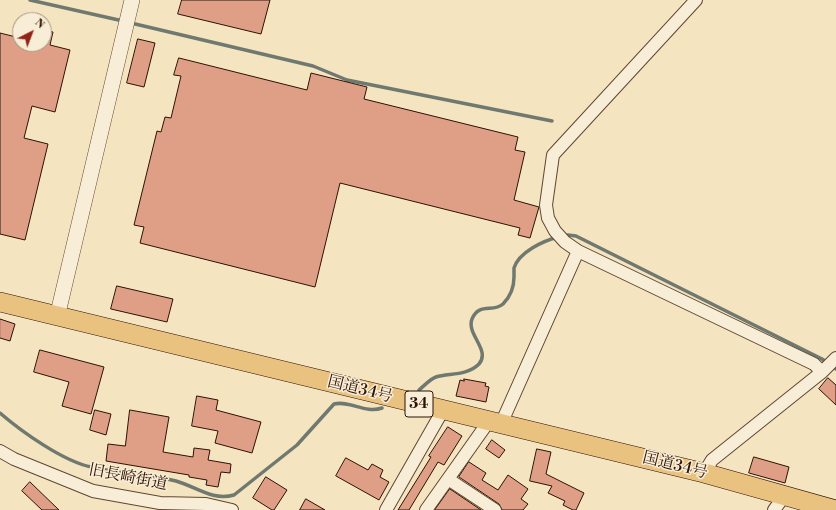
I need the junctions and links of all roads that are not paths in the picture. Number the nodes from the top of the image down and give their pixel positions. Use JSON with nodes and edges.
{"nodes":[{"id":1,"x":132,"y":0,"type":"edge"},
{"id":2,"x":696,"y":0,"type":"edge"},
{"id":3,"x":578,"y":251,"type":"junction"},
{"id":4,"x":0,"y":302,"type":"edge"},
{"id":5,"x":57,"y":317,"type":"junction"},
{"id":6,"x":836,"y":358,"type":"edge"},
{"id":7,"x":822,"y":372,"type":"junction"},
{"id":8,"x":443,"y":410,"type":"junction"},
{"id":9,"x":495,"y":422,"type":"junction"},
{"id":10,"x":0,"y":451,"type":"edge"},
{"id":11,"x":704,"y":473,"type":"junction"},
{"id":12,"x":448,"y":479,"type":"junction"},
{"id":13,"x":785,"y":495,"type":"junction"},
{"id":14,"x":203,"y":507,"type":"edge"},
{"id":15,"x":232,"y":510,"type":"edge"},
{"id":16,"x":386,"y":510,"type":"edge"},
{"id":17,"x":426,"y":510,"type":"edge"},
{"id":18,"x":495,"y":510,"type":"edge"},
{"id":19,"x":774,"y":510,"type":"edge"},
{"id":20,"x":836,"y":510,"type":"edge"}],
"edges":[{"from":1,"to":5,"type":"street"},
{"from":2,"to":3,"type":"street"},
{"from":3,"to":7,"type":"street"},
{"from":3,"to":9,"type":"street"},
{"from":4,"to":5,"type":"highway","name":"国道34号","number":"34"},
{"from":5,"to":8,"type":"highway","name":"国道34号","number":"34"},
{"from":6,"to":7,"type":"street"},
{"from":7,"to":11,"type":"street"},
{"from":8,"to":9,"type":"highway","name":"国道34号","number":"34"},
{"from":8,"to":16,"type":"street"},
{"from":9,"to":11,"type":"highway","name":"国道34号","number":"34"},
{"from":9,"to":12,"type":"street"},
{"from":10,"to":14,"type":"street","name":"旧長崎街道"},
{"from":11,"to":13,"type":"highway","name":"国道34号","number":"34"},
{"from":12,"to":17,"type":"street"},
{"from":12,"to":18,"type":"street"},
{"from":13,"to":19,"type":"street"},
{"from":13,"to":20,"type":"highway","name":"国道34号","number":"34"},
{"from":14,"to":15,"type":"street","name":"旧長崎街道"}]}
